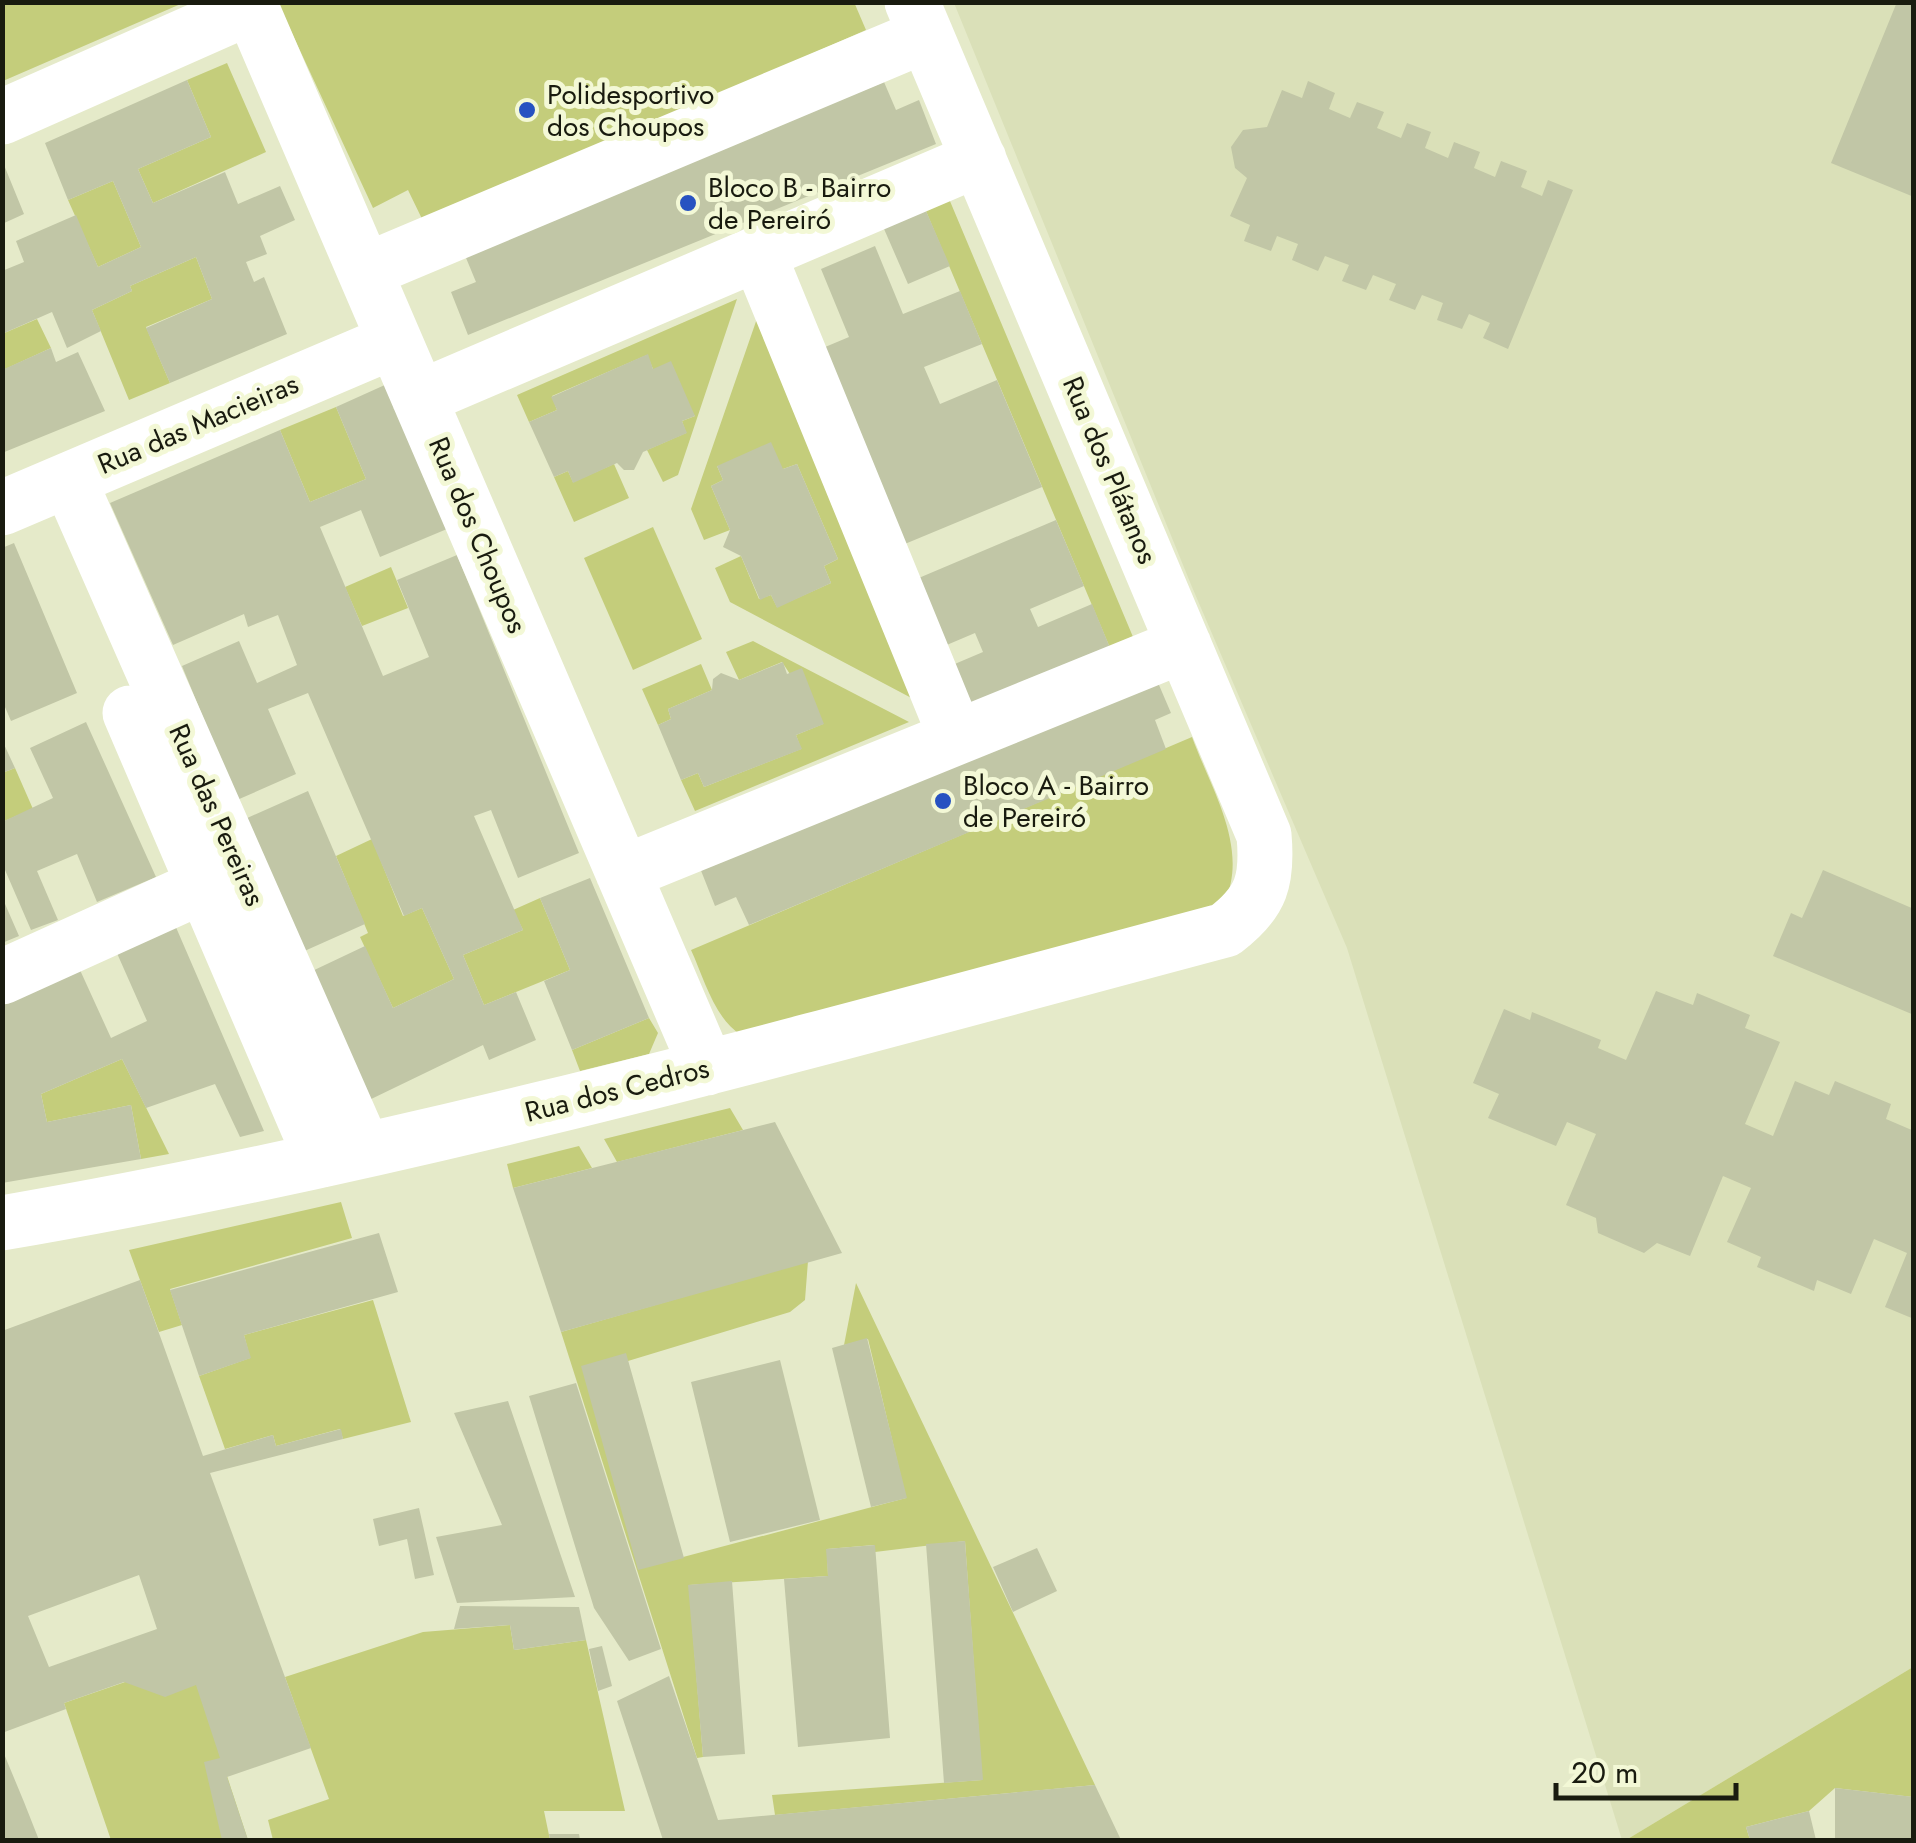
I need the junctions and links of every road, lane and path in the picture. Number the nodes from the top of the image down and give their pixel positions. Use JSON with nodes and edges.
{"nodes":[{"id":1,"x":250,"y":5,"type":"edge"},
{"id":2,"x":919,"y":19,"type":"edge"},
{"id":3,"x":2,"y":117,"type":"edge"},
{"id":4,"x":979,"y":160,"type":"junction"},
{"id":5,"x":758,"y":253,"type":"junction"},
{"id":6,"x":367,"y":270,"type":"junction"},
{"id":7,"x":394,"y":341,"type":"junction"},
{"id":8,"x":418,"y":398,"type":"junction"},
{"id":9,"x":36,"y":494,"type":"edge"},
{"id":10,"x":1184,"y":645,"type":"junction"},
{"id":11,"x":956,"y":737,"type":"junction"},
{"id":12,"x":623,"y":873,"type":"junction"},
{"id":13,"x":205,"y":885,"type":"junction"},
{"id":14,"x":1224,"y":930,"type":"joint"},
{"id":15,"x":2,"y":977,"type":"edge"},
{"id":16,"x":707,"y":1068,"type":"junction"},
{"id":17,"x":343,"y":1155,"type":"junction"},
{"id":18,"x":2,"y":1223,"type":"edge"}],
"edges":[{"from":1,"to":3,"type":"street"},
{"from":1,"to":6,"type":"street","name":"Rua dos Choupos"},
{"from":2,"to":4,"type":"street","name":"Rua dos Plátanos"},
{"from":2,"to":6,"type":"street"},
{"from":4,"to":5,"type":"street"},
{"from":4,"to":10,"type":"street","name":"Rua dos Plátanos"},
{"from":5,"to":8,"type":"street"},
{"from":5,"to":11,"type":"street"},
{"from":6,"to":7,"type":"street","name":"Rua dos Choupos"},
{"from":7,"to":8,"type":"street","name":"Rua dos Choupos"},
{"from":7,"to":9,"type":"street","name":"Rua das Macieiras"},
{"from":8,"to":12,"type":"street","name":"Rua dos Choupos"},
{"from":9,"to":13,"type":"street","name":"Rua das Pereiras"},
{"from":9,"to":17,"type":"street","name":"Rua das Pereiras"},
{"from":10,"to":11,"type":"street"},
{"from":10,"to":14,"type":"street","name":"Rua dos Plátanos"},
{"from":11,"to":12,"type":"street"},
{"from":12,"to":16,"type":"street","name":"Rua dos Choupos"},
{"from":13,"to":15,"type":"street"},
{"from":13,"to":17,"type":"street","name":"Rua das Pereiras"},
{"from":14,"to":16,"type":"street","name":"Rua dos Cedros"},
{"from":16,"to":17,"type":"street","name":"Rua dos Cedros"},
{"from":17,"to":18,"type":"street","name":"Rua dos Cedros"}]}
